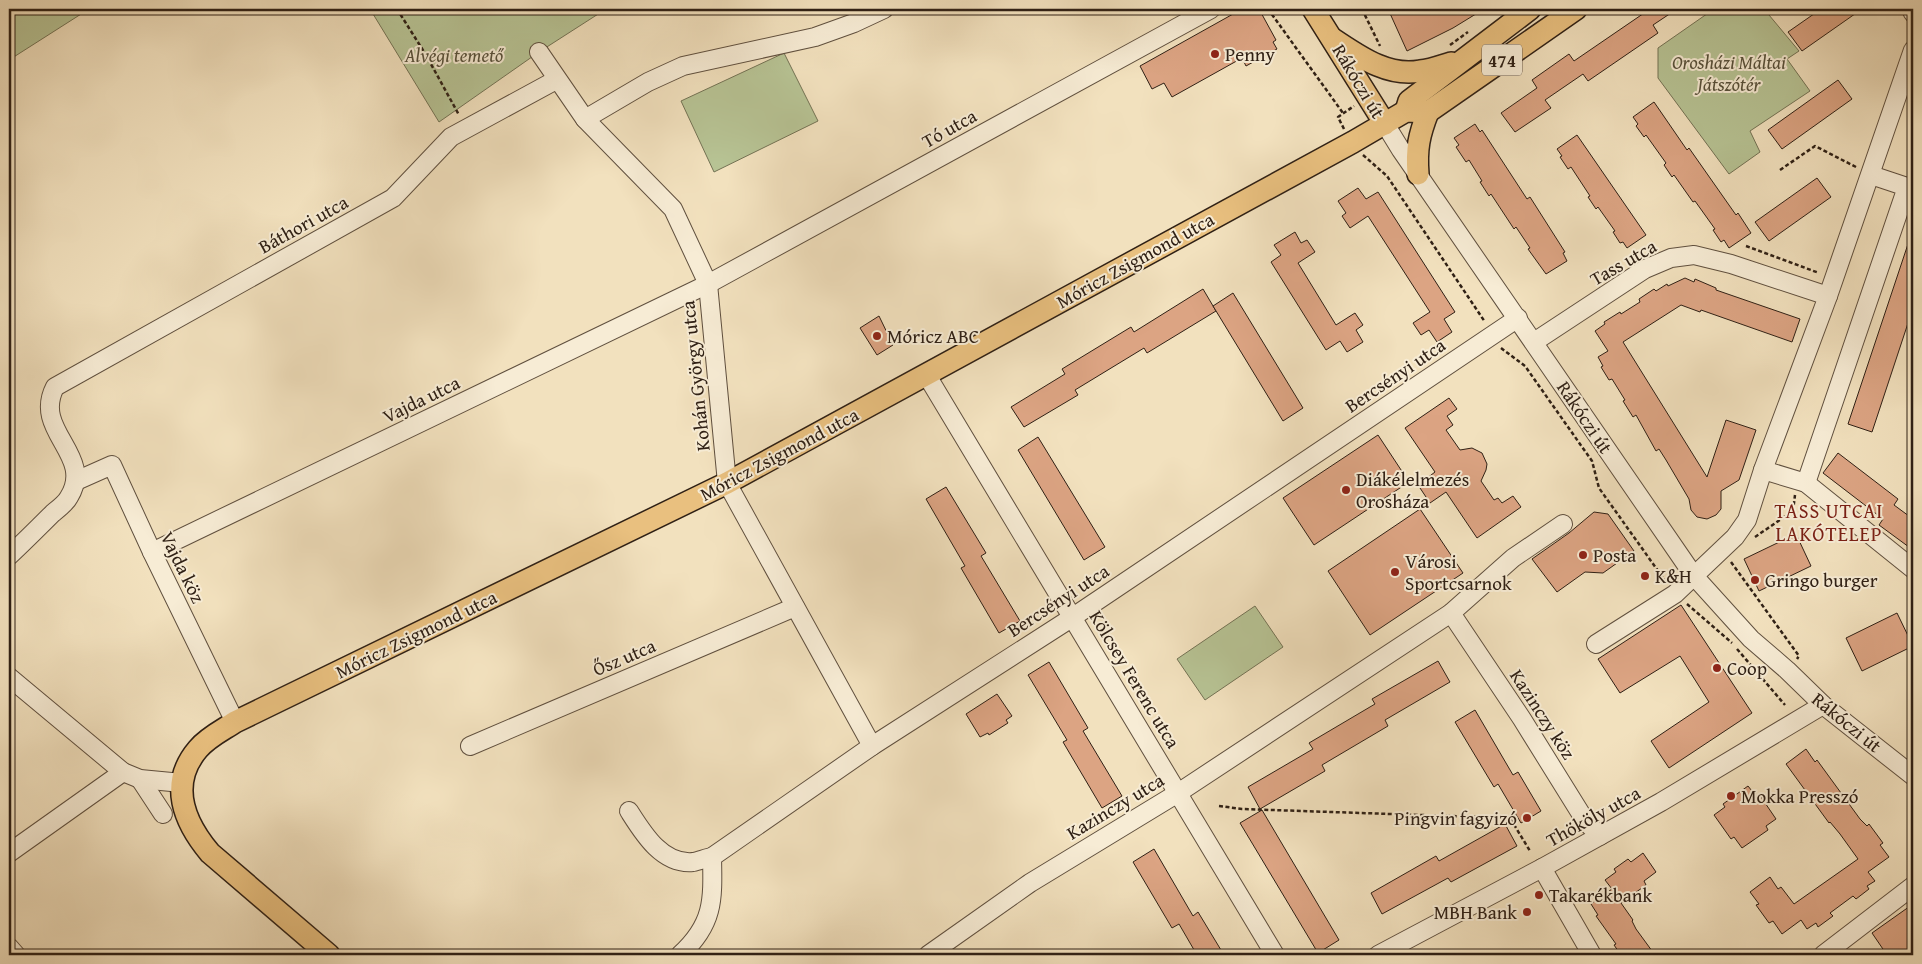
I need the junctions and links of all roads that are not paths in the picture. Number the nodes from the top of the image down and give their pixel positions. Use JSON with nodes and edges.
{"nodes":[{"id":1,"x":884,"y":9,"type":"edge"},
{"id":2,"x":1211,"y":9,"type":"edge"},
{"id":3,"x":1313,"y":9,"type":"edge"},
{"id":4,"x":1530,"y":9,"type":"edge"},
{"id":5,"x":1576,"y":9,"type":"edge"},
{"id":6,"x":1910,"y":9,"type":"edge"},
{"id":7,"x":1913,"y":12,"type":"edge"},
{"id":8,"x":1333,"y":39,"type":"junction"},
{"id":9,"x":1913,"y":50,"type":"edge"},
{"id":10,"x":539,"y":52,"type":"dead end"},
{"id":11,"x":1455,"y":53,"type":"junction"},
{"id":12,"x":556,"y":80,"type":"junction"},
{"id":13,"x":1406,"y":111,"type":"junction"},
{"id":14,"x":1428,"y":112,"type":"junction"},
{"id":15,"x":585,"y":119,"type":"junction"},
{"id":16,"x":1385,"y":124,"type":"junction"},
{"id":17,"x":1418,"y":174,"type":"junction"},
{"id":18,"x":1871,"y":175,"type":"junction"},
{"id":19,"x":708,"y":284,"type":"junction"},
{"id":20,"x":1828,"y":296,"type":"junction"},
{"id":21,"x":1518,"y":318,"type":"junction"},
{"id":22,"x":1534,"y":342,"type":"junction"},
{"id":23,"x":926,"y":374,"type":"junction"},
{"id":24,"x":1763,"y":470,"type":"junction"},
{"id":25,"x":76,"y":481,"type":"junction"},
{"id":26,"x":727,"y":483,"type":"junction"},
{"id":27,"x":1806,"y":483,"type":"junction"},
{"id":28,"x":1564,"y":524,"type":"dead end"},
{"id":29,"x":152,"y":552,"type":"junction"},
{"id":30,"x":9,"y":556,"type":"edge"},
{"id":31,"x":1913,"y":569,"type":"edge"},
{"id":32,"x":1694,"y":576,"type":"junction"},
{"id":33,"x":794,"y":606,"type":"junction"},
{"id":34,"x":1452,"y":613,"type":"junction"},
{"id":35,"x":1072,"y":617,"type":"junction"},
{"id":36,"x":1596,"y":644,"type":"dead end"},
{"id":37,"x":9,"y":677,"type":"edge"},
{"id":38,"x":1824,"y":705,"type":"junction"},
{"id":39,"x":235,"y":722,"type":"junction"},
{"id":40,"x":470,"y":746,"type":"dead end"},
{"id":41,"x":872,"y":746,"type":"junction"},
{"id":42,"x":124,"y":772,"type":"junction"},
{"id":43,"x":1913,"y":776,"type":"edge"},
{"id":44,"x":140,"y":779,"type":"junction"},
{"id":45,"x":182,"y":782,"type":"junction"},
{"id":46,"x":1178,"y":793,"type":"junction"},
{"id":47,"x":629,"y":811,"type":"dead end"},
{"id":48,"x":163,"y":814,"type":"dead end"},
{"id":49,"x":1600,"y":836,"type":"junction"},
{"id":50,"x":9,"y":853,"type":"edge"},
{"id":51,"x":712,"y":857,"type":"junction"},
{"id":52,"x":1542,"y":868,"type":"junction"},
{"id":53,"x":1913,"y":886,"type":"edge"},
{"id":54,"x":9,"y":947,"type":"edge"},
{"id":55,"x":1830,"y":953,"type":"edge"},
{"id":56,"x":16,"y":955,"type":"edge"},
{"id":57,"x":329,"y":955,"type":"edge"},
{"id":58,"x":680,"y":955,"type":"edge"},
{"id":59,"x":928,"y":955,"type":"edge"},
{"id":60,"x":1275,"y":955,"type":"edge"},
{"id":61,"x":1378,"y":955,"type":"edge"},
{"id":62,"x":1592,"y":955,"type":"edge"}],
"edges":[{"from":1,"to":15,"type":"street"},
{"from":2,"to":19,"type":"street","name":"Tó utca"},
{"from":3,"to":8,"type":"main road","name":"Rákóczi út","number":"474"},
{"from":4,"to":11,"type":"main road","number":"474"},
{"from":5,"to":14,"type":"main road","number":"474"},
{"from":6,"to":7,"type":"street"},
{"from":8,"to":11,"type":"main road","number":"474"},
{"from":8,"to":16,"type":"main road","name":"Rákóczi út","number":"474"},
{"from":9,"to":18,"type":"street"},
{"from":10,"to":12,"type":"street","name":"Kohán György utca"},
{"from":11,"to":13,"type":"main road","number":"474"},
{"from":12,"to":15,"type":"street","name":"Kohán György utca"},
{"from":12,"to":25,"type":"street","name":"Báthori utca"},
{"from":13,"to":14,"type":"main road"},
{"from":13,"to":16,"type":"main road","number":"474"},
{"from":14,"to":17,"type":"main road"},
{"from":15,"to":19,"type":"street","name":"Kohán György utca"},
{"from":16,"to":17,"type":"street","name":"Rákóczi út"},
{"from":16,"to":23,"type":"main road","name":"Móricz Zsigmond utca"},
{"from":17,"to":21,"type":"street","name":"Rákóczi út"},
{"from":18,"to":20,"type":"street"},
{"from":18,"to":27,"type":"street"},
{"from":19,"to":26,"type":"street","name":"Kohán György utca"},
{"from":19,"to":29,"type":"street","name":"Vajda utca"},
{"from":20,"to":22,"type":"street","name":"Tass utca"},
{"from":20,"to":24,"type":"street"},
{"from":21,"to":22,"type":"street","name":"Rákóczi út"},
{"from":21,"to":35,"type":"street","name":"Bercsényi utca"},
{"from":22,"to":32,"type":"street","name":"Rákóczi út"},
{"from":23,"to":26,"type":"main road","name":"Móricz Zsigmond utca"},
{"from":23,"to":35,"type":"street","name":"Kölcsey Ferenc utca"},
{"from":24,"to":27,"type":"street"},
{"from":24,"to":32,"type":"street"},
{"from":25,"to":29,"type":"street","name":"Vajda köz"},
{"from":25,"to":30,"type":"street"},
{"from":26,"to":33,"type":"street","name":"Kohán György utca"},
{"from":26,"to":39,"type":"main road","name":"Móricz Zsigmond utca"},
{"from":27,"to":31,"type":"street"},
{"from":28,"to":34,"type":"street","name":"Kazinczy utca"},
{"from":29,"to":39,"type":"street","name":"Vajda köz"},
{"from":32,"to":36,"type":"street"},
{"from":32,"to":38,"type":"street","name":"Rákóczi út"},
{"from":33,"to":40,"type":"street","name":"Ősz utca"},
{"from":33,"to":41,"type":"street","name":"Kohán György utca"},
{"from":34,"to":46,"type":"street","name":"Kazinczy utca"},
{"from":34,"to":49,"type":"street","name":"Kazinczy köz"},
{"from":35,"to":41,"type":"street","name":"Bercsényi utca"},
{"from":35,"to":46,"type":"street","name":"Kölcsey Ferenc utca"},
{"from":37,"to":42,"type":"street"},
{"from":38,"to":43,"type":"street","name":"Rákóczi út"},
{"from":38,"to":49,"type":"street","name":"Thököly utca"},
{"from":39,"to":45,"type":"main road","name":"Móricz Zsigmond utca"},
{"from":41,"to":51,"type":"street","name":"Bercsényi utca"},
{"from":42,"to":44,"type":"street"},
{"from":42,"to":50,"type":"street"},
{"from":44,"to":45,"type":"street"},
{"from":44,"to":48,"type":"street"},
{"from":45,"to":57,"type":"main road"},
{"from":46,"to":59,"type":"street","name":"Kazinczy utca"},
{"from":46,"to":60,"type":"street","name":"Kölcsey Ferenc utca"},
{"from":47,"to":51,"type":"street"},
{"from":49,"to":52,"type":"street","name":"Thököly utca"},
{"from":51,"to":58,"type":"street"},
{"from":52,"to":61,"type":"street","name":"Thököly utca"},
{"from":52,"to":62,"type":"street"},
{"from":53,"to":55,"type":"street"},
{"from":54,"to":56,"type":"street"}]}
